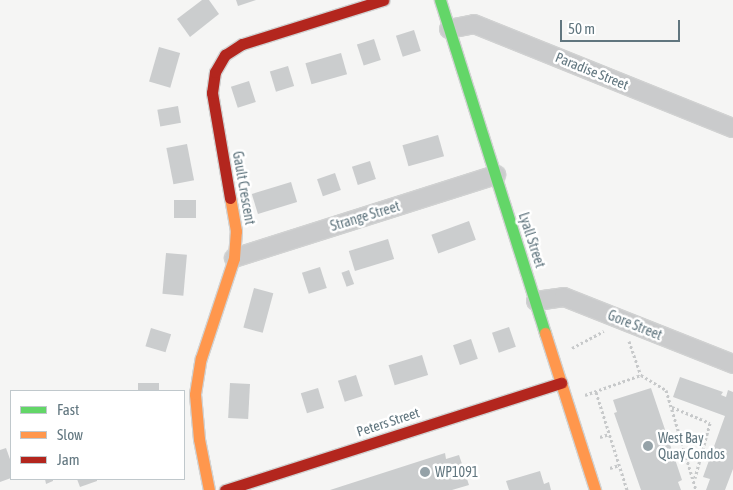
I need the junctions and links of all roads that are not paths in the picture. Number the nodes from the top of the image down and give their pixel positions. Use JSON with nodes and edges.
{"nodes":[{"id":1,"x":383,"y":0,"type":"edge"},
{"id":2,"x":440,"y":0,"type":"edge"},
{"id":3,"x":449,"y":29,"type":"junction"},
{"id":4,"x":733,"y":128,"type":"edge"},
{"id":5,"x":496,"y":175,"type":"junction"},
{"id":6,"x":234,"y":258,"type":"junction"},
{"id":7,"x":536,"y":301,"type":"junction"},
{"id":8,"x":733,"y":364,"type":"edge"},
{"id":9,"x":561,"y":383,"type":"junction"},
{"id":10,"x":209,"y":490,"type":"edge"},
{"id":11,"x":225,"y":490,"type":"edge"},
{"id":12,"x":595,"y":490,"type":"edge"}],
"edges":[{"from":1,"to":6,"type":"street","name":"Gault Crescent"},
{"from":2,"to":3,"type":"street","name":"Lyall Street"},
{"from":3,"to":4,"type":"street","name":"Paradise Street"},
{"from":3,"to":5,"type":"street","name":"Lyall Street"},
{"from":5,"to":6,"type":"street","name":"Strange Street"},
{"from":5,"to":7,"type":"street","name":"Lyall Street"},
{"from":6,"to":10,"type":"street","name":"Gault Crescent"},
{"from":7,"to":8,"type":"street","name":"Gore Street"},
{"from":7,"to":9,"type":"street","name":"Lyall Street"},
{"from":9,"to":11,"type":"street","name":"Peters Street"},
{"from":9,"to":12,"type":"street","name":"Lyall Street"}]}
